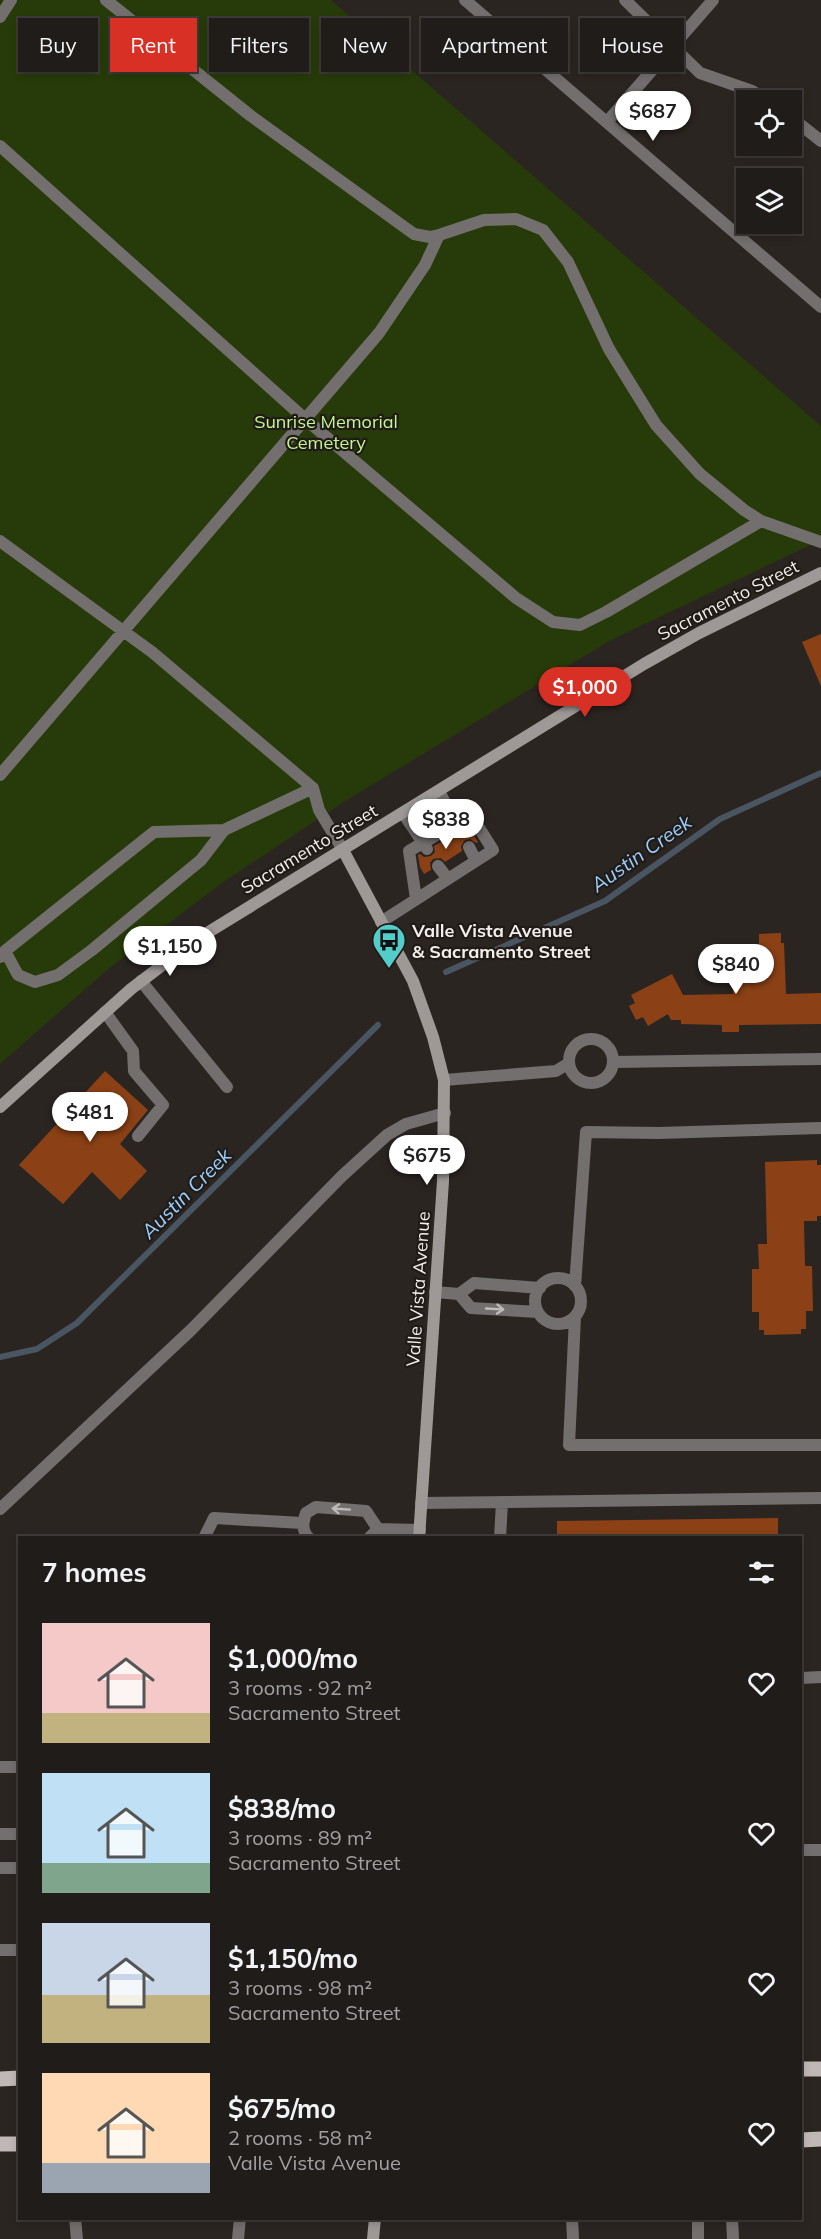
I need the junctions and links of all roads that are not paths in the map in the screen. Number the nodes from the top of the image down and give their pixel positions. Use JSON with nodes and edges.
{"nodes":[{"id":1,"x":11,"y":0,"type":"edge"},
{"id":2,"x":106,"y":0,"type":"edge"},
{"id":3,"x":465,"y":0,"type":"edge"},
{"id":4,"x":625,"y":0,"type":"edge"},
{"id":5,"x":713,"y":0,"type":"edge"},
{"id":6,"x":0,"y":17,"type":"edge"},
{"id":7,"x":643,"y":18,"type":"edge"},
{"id":8,"x":684,"y":36,"type":"edge"},
{"id":9,"x":684,"y":58,"type":"edge"},
{"id":10,"x":653,"y":72,"type":"edge"},
{"id":11,"x":749,"y":90,"type":"edge"},
{"id":12,"x":607,"y":123,"type":"junction"},
{"id":13,"x":802,"y":126,"type":"edge"},
{"id":14,"x":821,"y":141,"type":"edge"},
{"id":15,"x":0,"y":146,"type":"edge"},
{"id":16,"x":439,"y":235,"type":"junction"},
{"id":17,"x":821,"y":307,"type":"edge"},
{"id":18,"x":304,"y":418,"type":"junction"},
{"id":19,"x":761,"y":521,"type":"junction"},
{"id":20,"x":0,"y":541,"type":"edge"},
{"id":21,"x":821,"y":542,"type":"edge"},
{"id":22,"x":821,"y":573,"type":"edge"},
{"id":23,"x":123,"y":631,"type":"junction"},
{"id":24,"x":0,"y":775,"type":"edge"},
{"id":25,"x":313,"y":788,"type":"junction"},
{"id":26,"x":439,"y":791,"type":"junction"},
{"id":27,"x":404,"y":813,"type":"junction"},
{"id":28,"x":458,"y":827,"type":"junction"},
{"id":29,"x":224,"y":830,"type":"junction"},
{"id":30,"x":425,"y":846,"type":"junction"},
{"id":31,"x":469,"y":848,"type":"dead end"},
{"id":32,"x":343,"y":850,"type":"junction"},
{"id":33,"x":476,"y":861,"type":"junction"},
{"id":34,"x":438,"y":866,"type":"dead end"},
{"id":35,"x":448,"y":879,"type":"junction"},
{"id":36,"x":416,"y":899,"type":"junction"},
{"id":37,"x":381,"y":921,"type":"junction"},
{"id":38,"x":2,"y":954,"type":"edge"},
{"id":39,"x":141,"y":981,"type":"junction"},
{"id":40,"x":105,"y":1012,"type":"junction"},
{"id":41,"x":821,"y":1059,"type":"edge"},
{"id":42,"x":613,"y":1062,"type":"junction"},
{"id":43,"x":569,"y":1063,"type":"junction"},
{"id":44,"x":444,"y":1080,"type":"junction"},
{"id":45,"x":226,"y":1087,"type":"dead end"},
{"id":46,"x":0,"y":1107,"type":"edge"},
{"id":47,"x":445,"y":1113,"type":"junction"},
{"id":48,"x":821,"y":1128,"type":"edge"},
{"id":49,"x":138,"y":1136,"type":"dead end"},
{"id":50,"x":575,"y":1286,"type":"junction"},
{"id":51,"x":540,"y":1288,"type":"junction"},
{"id":52,"x":435,"y":1292,"type":"junction"},
{"id":53,"x":459,"y":1294,"type":"junction"},
{"id":54,"x":538,"y":1312,"type":"junction"},
{"id":55,"x":574,"y":1317,"type":"junction"},
{"id":56,"x":821,"y":1445,"type":"edge"},
{"id":57,"x":821,"y":1497,"type":"edge"},
{"id":58,"x":502,"y":1502,"type":"junction"},
{"id":59,"x":422,"y":1503,"type":"junction"},
{"id":60,"x":0,"y":1509,"type":"edge"},
{"id":61,"x":302,"y":1523,"type":"junction"},
{"id":62,"x":373,"y":1533,"type":"edge"},
{"id":63,"x":420,"y":1534,"type":"edge"},
{"id":64,"x":205,"y":1536,"type":"edge"},
{"id":65,"x":307,"y":1536,"type":"edge"},
{"id":66,"x":500,"y":1536,"type":"edge"},
{"id":67,"x":821,"y":1677,"type":"edge"},
{"id":68,"x":802,"y":1678,"type":"edge"},
{"id":69,"x":0,"y":1767,"type":"edge"},
{"id":70,"x":18,"y":1767,"type":"edge"},
{"id":71,"x":0,"y":1834,"type":"edge"},
{"id":72,"x":18,"y":1834,"type":"edge"},
{"id":73,"x":802,"y":1850,"type":"edge"},
{"id":74,"x":821,"y":1850,"type":"edge"},
{"id":75,"x":0,"y":1868,"type":"edge"},
{"id":76,"x":18,"y":1868,"type":"edge"},
{"id":77,"x":0,"y":1950,"type":"edge"},
{"id":78,"x":18,"y":1950,"type":"edge"},
{"id":79,"x":802,"y":2069,"type":"edge"},
{"id":80,"x":821,"y":2069,"type":"edge"},
{"id":81,"x":18,"y":2078,"type":"edge"},
{"id":82,"x":0,"y":2079,"type":"edge"},
{"id":83,"x":802,"y":2139,"type":"edge"},
{"id":84,"x":821,"y":2141,"type":"edge"},
{"id":85,"x":0,"y":2144,"type":"edge"},
{"id":86,"x":18,"y":2144,"type":"edge"},
{"id":87,"x":75,"y":2220,"type":"edge"},
{"id":88,"x":240,"y":2220,"type":"edge"},
{"id":89,"x":375,"y":2220,"type":"edge"},
{"id":90,"x":572,"y":2220,"type":"edge"},
{"id":91,"x":698,"y":2220,"type":"edge"},
{"id":92,"x":732,"y":2220,"type":"edge"},
{"id":93,"x":77,"y":2239,"type":"edge"},
{"id":94,"x":238,"y":2239,"type":"edge"},
{"id":95,"x":374,"y":2239,"type":"edge"},
{"id":96,"x":573,"y":2239,"type":"edge"},
{"id":97,"x":698,"y":2239,"type":"edge"},
{"id":98,"x":733,"y":2239,"type":"edge"}],
"edges":[{"from":1,"to":6,"type":"street"},
{"from":2,"to":16,"type":"street"},
{"from":3,"to":12,"type":"street"},
{"from":4,"to":7,"type":"street"},
{"from":5,"to":8,"type":"street"},
{"from":9,"to":11,"type":"street"},
{"from":10,"to":12,"type":"street"},
{"from":12,"to":17,"type":"street"},
{"from":13,"to":14,"type":"street"},
{"from":15,"to":18,"type":"street"},
{"from":16,"to":18,"type":"street"},
{"from":16,"to":19,"type":"street"},
{"from":18,"to":19,"type":"street"},
{"from":18,"to":23,"type":"street"},
{"from":19,"to":21,"type":"street"},
{"from":20,"to":23,"type":"street"},
{"from":22,"to":26,"type":"main road","name":"Sacramento Street"},
{"from":23,"to":24,"type":"street"},
{"from":23,"to":25,"type":"street"},
{"from":25,"to":29,"type":"street"},
{"from":25,"to":32,"type":"street"},
{"from":26,"to":27,"type":"main road","name":"Sacramento Street"},
{"from":26,"to":28,"type":"street"},
{"from":27,"to":30,"type":"street"},
{"from":27,"to":32,"type":"main road","name":"Sacramento Street"},
{"from":28,"to":30,"type":"street"},
{"from":28,"to":33,"type":"street"},
{"from":29,"to":38,"type":"street"},
{"from":29,"to":38,"type":"street"},
{"from":30,"to":36,"type":"street"},
{"from":31,"to":33,"type":"street"},
{"from":32,"to":37,"type":"main road","name":"Valle Vista Avenue"},
{"from":32,"to":39,"type":"main road","name":"Sacramento Street"},
{"from":33,"to":35,"type":"street"},
{"from":34,"to":35,"type":"street"},
{"from":35,"to":36,"type":"street"},
{"from":36,"to":37,"type":"street"},
{"from":37,"to":44,"type":"main road","name":"Valle Vista Avenue"},
{"from":39,"to":40,"type":"main road","name":"Sacramento Street"},
{"from":39,"to":45,"type":"street"},
{"from":40,"to":46,"type":"main road","name":"Sacramento Street"},
{"from":40,"to":49,"type":"street"},
{"from":41,"to":42,"type":"street"},
{"from":42,"to":43,"type":"street"},
{"from":42,"to":43,"type":"street"},
{"from":43,"to":44,"type":"street"},
{"from":44,"to":47,"type":"main road","name":"Valle Vista Avenue"},
{"from":47,"to":52,"type":"main road","name":"Valle Vista Avenue"},
{"from":47,"to":60,"type":"street"},
{"from":48,"to":50,"type":"street"},
{"from":50,"to":51,"type":"street"},
{"from":50,"to":55,"type":"street"},
{"from":51,"to":53,"type":"street"},
{"from":51,"to":54,"type":"street"},
{"from":52,"to":53,"type":"street"},
{"from":52,"to":59,"type":"main road","name":"Valle Vista Avenue"},
{"from":53,"to":54,"type":"street","one_way":true},
{"from":54,"to":55,"type":"street"},
{"from":55,"to":56,"type":"street"},
{"from":57,"to":58,"type":"street"},
{"from":58,"to":59,"type":"street"},
{"from":58,"to":66,"type":"street"},
{"from":59,"to":63,"type":"main road","name":"Valle Vista Avenue"},
{"from":62,"to":61,"type":"street","one_way":true},
{"from":61,"to":64,"type":"street"},
{"from":61,"to":65,"type":"street"},
{"from":62,"to":63,"type":"street"},
{"from":67,"to":68,"type":"street"},
{"from":69,"to":70,"type":"street"},
{"from":71,"to":72,"type":"street"},
{"from":73,"to":74,"type":"street"},
{"from":75,"to":76,"type":"street"},
{"from":77,"to":78,"type":"street"},
{"from":79,"to":80,"type":"main road"},
{"from":81,"to":82,"type":"main road"},
{"from":83,"to":84,"type":"main road"},
{"from":85,"to":86,"type":"main road"},
{"from":87,"to":93,"type":"street"},
{"from":88,"to":94,"type":"street"},
{"from":89,"to":95,"type":"main road"},
{"from":90,"to":96,"type":"street"},
{"from":91,"to":97,"type":"street"},
{"from":92,"to":98,"type":"street"}]}
